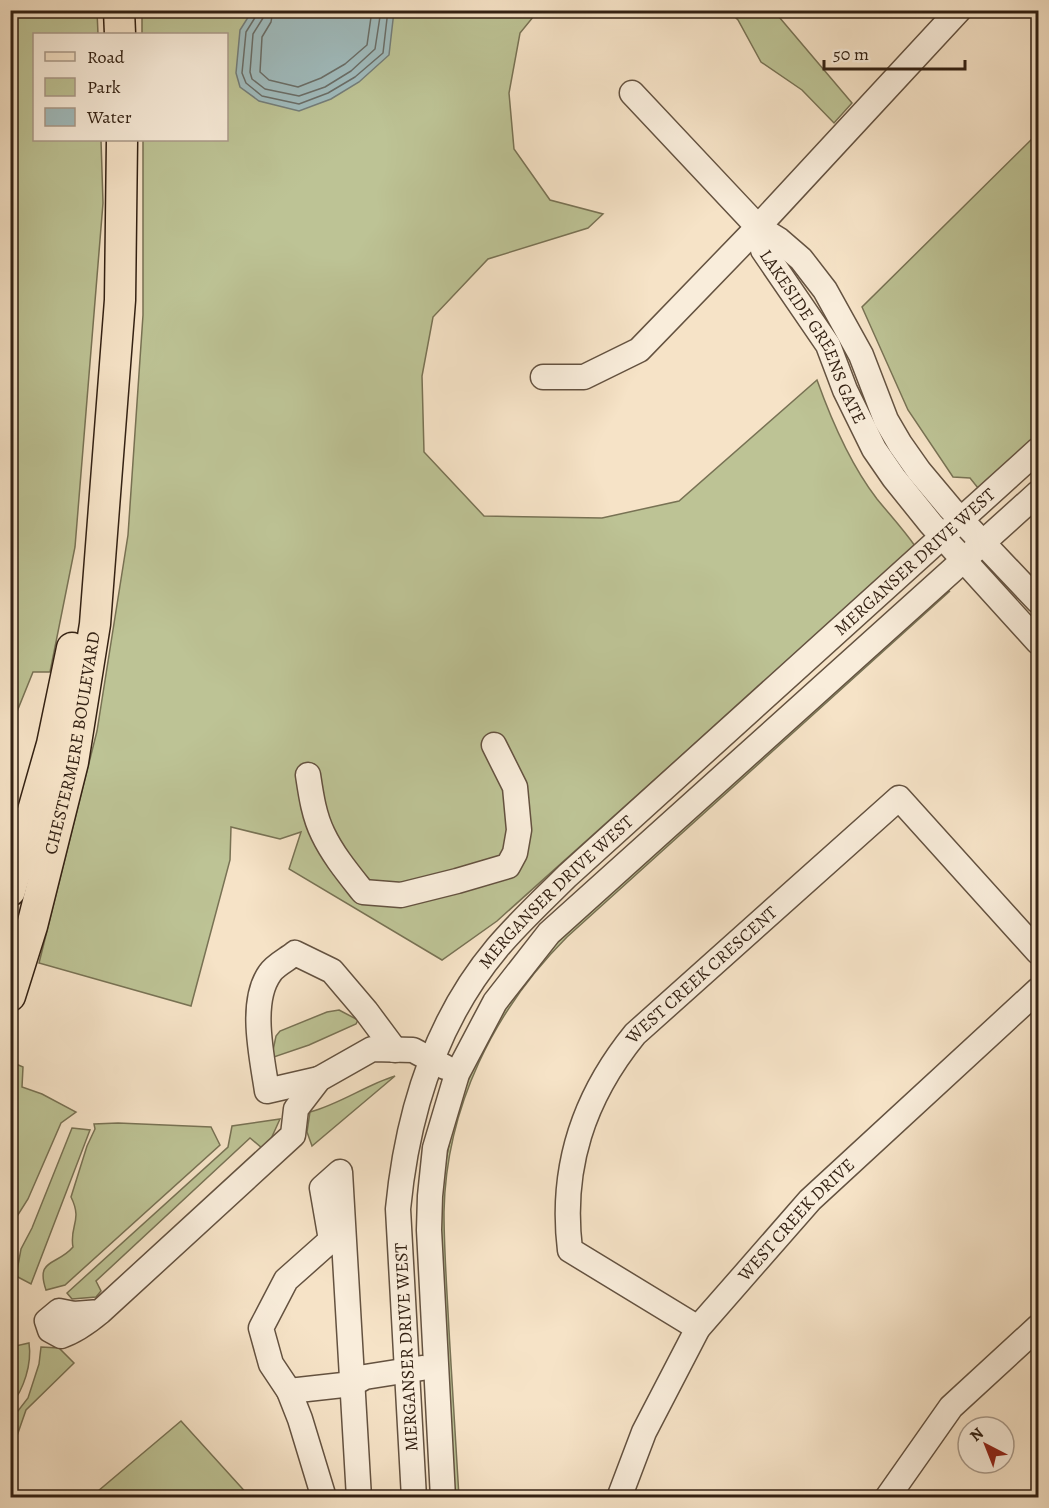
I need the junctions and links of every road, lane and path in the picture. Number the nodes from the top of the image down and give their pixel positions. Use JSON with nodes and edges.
{"nodes":[{"id":1,"x":119,"y":10,"type":"edge"},
{"id":2,"x":952,"y":13,"type":"edge"},
{"id":3,"x":120,"y":33,"type":"edge"},
{"id":4,"x":632,"y":93,"type":"dead end"},
{"id":5,"x":122,"y":141,"type":"edge"},
{"id":6,"x":758,"y":226,"type":"junction"},
{"id":7,"x":543,"y":377,"type":"dead end"},
{"id":8,"x":1038,"y":450,"type":"edge"},
{"id":9,"x":106,"y":486,"type":"junction"},
{"id":10,"x":1038,"y":493,"type":"edge"},
{"id":11,"x":963,"y":520,"type":"junction"},
{"id":12,"x":943,"y":537,"type":"junction"},
{"id":13,"x":985,"y":542,"type":"junction"},
{"id":14,"x":965,"y":561,"type":"junction"},
{"id":15,"x":1038,"y":601,"type":"edge"},
{"id":16,"x":1038,"y":642,"type":"edge"},
{"id":17,"x":494,"y":745,"type":"dead end"},
{"id":18,"x":308,"y":775,"type":"dead end"},
{"id":19,"x":10,"y":891,"type":"edge"},
{"id":20,"x":1038,"y":952,"type":"edge"},
{"id":21,"x":1038,"y":990,"type":"edge"},
{"id":22,"x":10,"y":996,"type":"edge"},
{"id":23,"x":395,"y":1050,"type":"junction"},
{"id":24,"x":432,"y":1060,"type":"junction"},
{"id":25,"x":457,"y":1074,"type":"junction"},
{"id":26,"x":319,"y":1079,"type":"junction"},
{"id":27,"x":100,"y":1312,"type":"dead end"},
{"id":28,"x":1038,"y":1327,"type":"edge"},
{"id":29,"x":698,"y":1328,"type":"junction"},
{"id":30,"x":436,"y":1367,"type":"junction"},
{"id":31,"x":408,"y":1369,"type":"junction"},
{"id":32,"x":352,"y":1384,"type":"junction"},
{"id":33,"x":289,"y":1391,"type":"junction"},
{"id":34,"x":324,"y":1497,"type":"edge"},
{"id":35,"x":359,"y":1497,"type":"edge"},
{"id":36,"x":414,"y":1497,"type":"edge"},
{"id":37,"x":442,"y":1497,"type":"edge"},
{"id":38,"x":619,"y":1497,"type":"edge"},
{"id":39,"x":887,"y":1497,"type":"edge"}],
"edges":[{"from":1,"to":3,"type":"main road"},
{"from":2,"to":6,"type":"street"},
{"from":4,"to":6,"type":"street"},
{"from":5,"to":9,"type":"main road","name":"CHESTERMERE BOULEVARD"},
{"from":6,"to":7,"type":"street"},
{"from":6,"to":11,"type":"street","name":"LAKESIDE GREENS GATE"},
{"from":6,"to":12,"type":"street","name":"LAKESIDE GREENS GATE"},
{"from":8,"to":11,"type":"street","name":"MERGANSER DRIVE WEST"},
{"from":9,"to":19,"type":"main road","name":"CHESTERMERE BOULEVARD"},
{"from":9,"to":22,"type":"main road","name":"CHESTERMERE BOULEVARD"},
{"from":10,"to":13,"type":"street","name":"MERGANSER DRIVE WEST"},
{"from":11,"to":12,"type":"street","name":"MERGANSER DRIVE WEST"},
{"from":11,"to":13,"type":"street","name":"LAKESIDE GREENS GATE"},
{"from":12,"to":14,"type":"street","name":"LAKESIDE GREENS GATE"},
{"from":12,"to":24,"type":"street","name":"MERGANSER DRIVE WEST"},
{"from":13,"to":14,"type":"street","name":"MERGANSER DRIVE WEST"},
{"from":13,"to":15,"type":"street","name":"LAKESIDE GREENS GATE"},
{"from":14,"to":16,"type":"street","name":"LAKESIDE GREENS GATE"},
{"from":14,"to":25,"type":"street","name":"MERGANSER DRIVE WEST"},
{"from":17,"to":18,"type":"street"},
{"from":20,"to":29,"type":"street","name":"WEST CREEK CRESCENT"},
{"from":21,"to":29,"type":"street","name":"WEST CREEK DRIVE"},
{"from":23,"to":24,"type":"street"},
{"from":23,"to":26,"type":"street"},
{"from":23,"to":26,"type":"street"},
{"from":24,"to":25,"type":"street"},
{"from":24,"to":31,"type":"street","name":"MERGANSER DRIVE WEST"},
{"from":25,"to":30,"type":"street","name":"MERGANSER DRIVE WEST"},
{"from":26,"to":27,"type":"street"},
{"from":28,"to":39,"type":"street"},
{"from":29,"to":38,"type":"street","name":"WEST CREEK DRIVE"},
{"from":30,"to":31,"type":"street"},
{"from":30,"to":37,"type":"street","name":"MERGANSER DRIVE WEST"},
{"from":31,"to":32,"type":"street"},
{"from":31,"to":36,"type":"street","name":"MERGANSER DRIVE WEST"},
{"from":32,"to":33,"type":"street"},
{"from":32,"to":33,"type":"street"},
{"from":32,"to":35,"type":"street"},
{"from":33,"to":34,"type":"street"}]}
